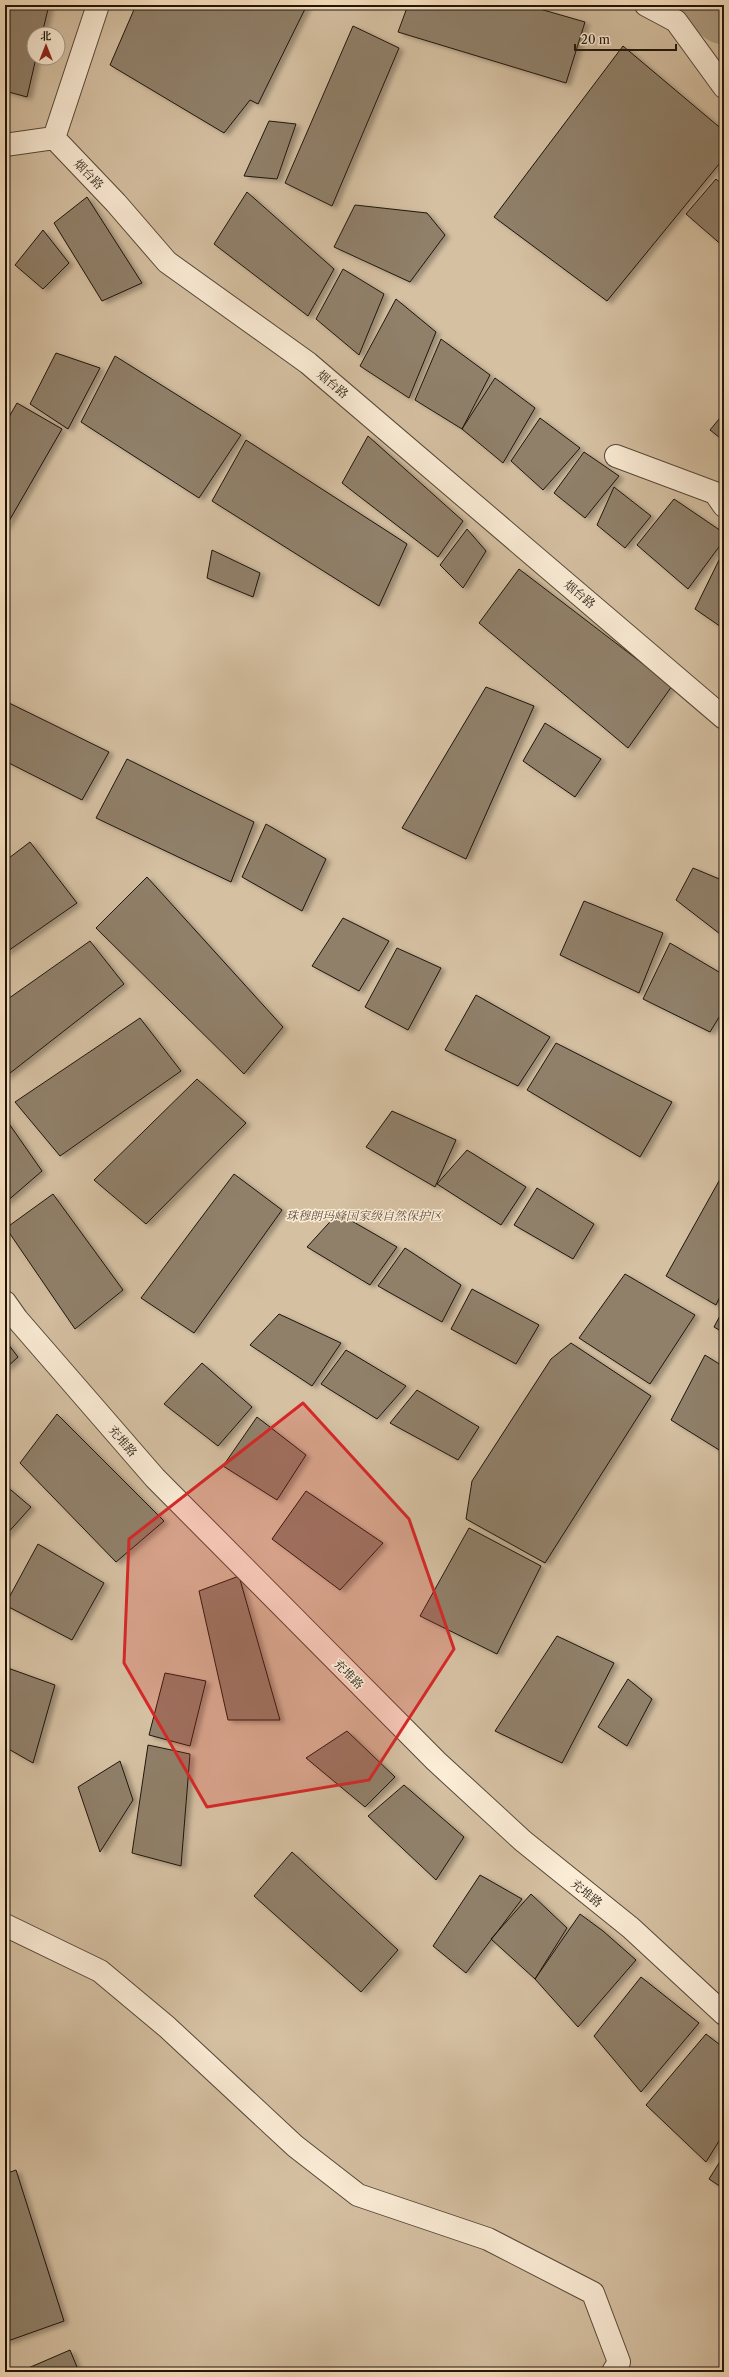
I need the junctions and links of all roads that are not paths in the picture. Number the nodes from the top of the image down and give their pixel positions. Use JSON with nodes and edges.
{"nodes":[{"id":1,"x":98,"y":5,"type":"edge"},
{"id":2,"x":646,"y":5,"type":"edge"},
{"id":3,"x":724,"y":87,"type":"edge"},
{"id":4,"x":54,"y":138,"type":"junction"},
{"id":5,"x":5,"y":145,"type":"edge"},
{"id":6,"x":616,"y":456,"type":"dead end"},
{"id":7,"x":724,"y":506,"type":"edge"},
{"id":8,"x":724,"y":718,"type":"edge"},
{"id":9,"x":5,"y":1302,"type":"edge"},
{"id":10,"x":5,"y":1925,"type":"edge"},
{"id":11,"x":724,"y":2014,"type":"edge"},
{"id":12,"x":613,"y":2372,"type":"edge"}],
"edges":[{"from":1,"to":4,"type":"street"},
{"from":2,"to":3,"type":"street"},
{"from":4,"to":5,"type":"street"},
{"from":4,"to":8,"type":"street","name":"烟台路"},
{"from":6,"to":7,"type":"street"},
{"from":9,"to":11,"type":"street","name":"充堆路"},
{"from":10,"to":12,"type":"street"}]}
